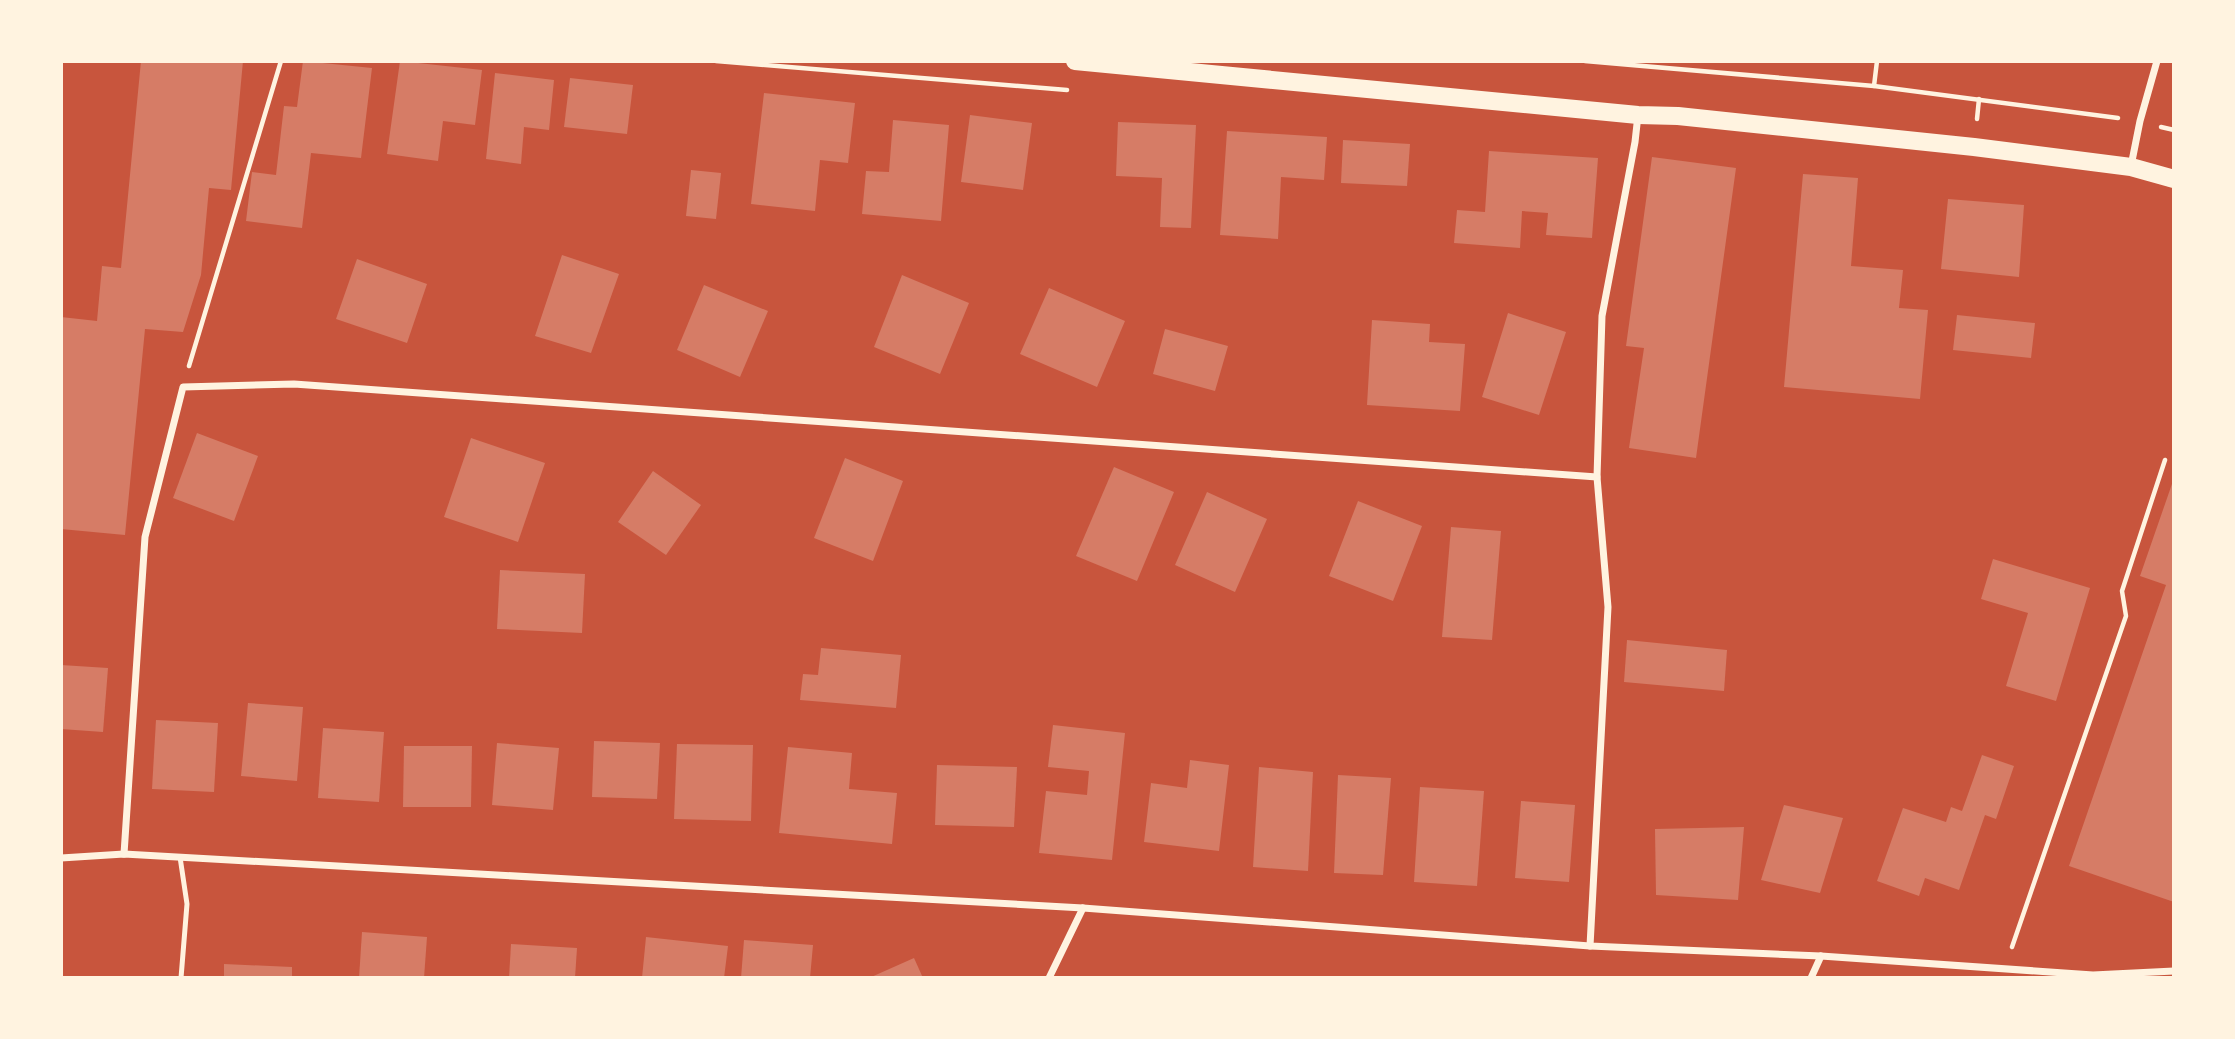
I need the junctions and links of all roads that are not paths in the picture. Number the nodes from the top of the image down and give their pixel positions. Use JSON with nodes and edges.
{"nodes":[{"id":1,"x":1075,"y":61,"type":"edge"},
{"id":2,"x":2157,"y":61,"type":"edge"},
{"id":3,"x":1638,"y":115,"type":"junction"},
{"id":4,"x":2131,"y":167,"type":"junction"},
{"id":5,"x":2174,"y":179,"type":"edge"},
{"id":6,"x":1597,"y":477,"type":"junction"},
{"id":7,"x":124,"y":854,"type":"junction"},
{"id":8,"x":180,"y":857,"type":"junction"},
{"id":9,"x":61,"y":858,"type":"edge"},
{"id":10,"x":1083,"y":908,"type":"junction"},
{"id":11,"x":1590,"y":946,"type":"junction"},
{"id":12,"x":1821,"y":956,"type":"junction"},
{"id":13,"x":2174,"y":971,"type":"edge"},
{"id":14,"x":181,"y":978,"type":"edge"},
{"id":15,"x":1049,"y":978,"type":"edge"},
{"id":16,"x":1811,"y":978,"type":"edge"}],
"edges":[{"from":1,"to":3,"type":"main road"},
{"from":2,"to":4,"type":"street"},
{"from":3,"to":4,"type":"main road"},
{"from":3,"to":6,"type":"street"},
{"from":4,"to":5,"type":"main road"},
{"from":6,"to":7,"type":"street"},
{"from":6,"to":11,"type":"street"},
{"from":7,"to":8,"type":"street"},
{"from":7,"to":9,"type":"street"},
{"from":8,"to":10,"type":"street"},
{"from":8,"to":14,"type":"lane"},
{"from":10,"to":11,"type":"street"},
{"from":10,"to":15,"type":"street"},
{"from":11,"to":12,"type":"street"},
{"from":12,"to":13,"type":"street"},
{"from":12,"to":16,"type":"street"}]}
